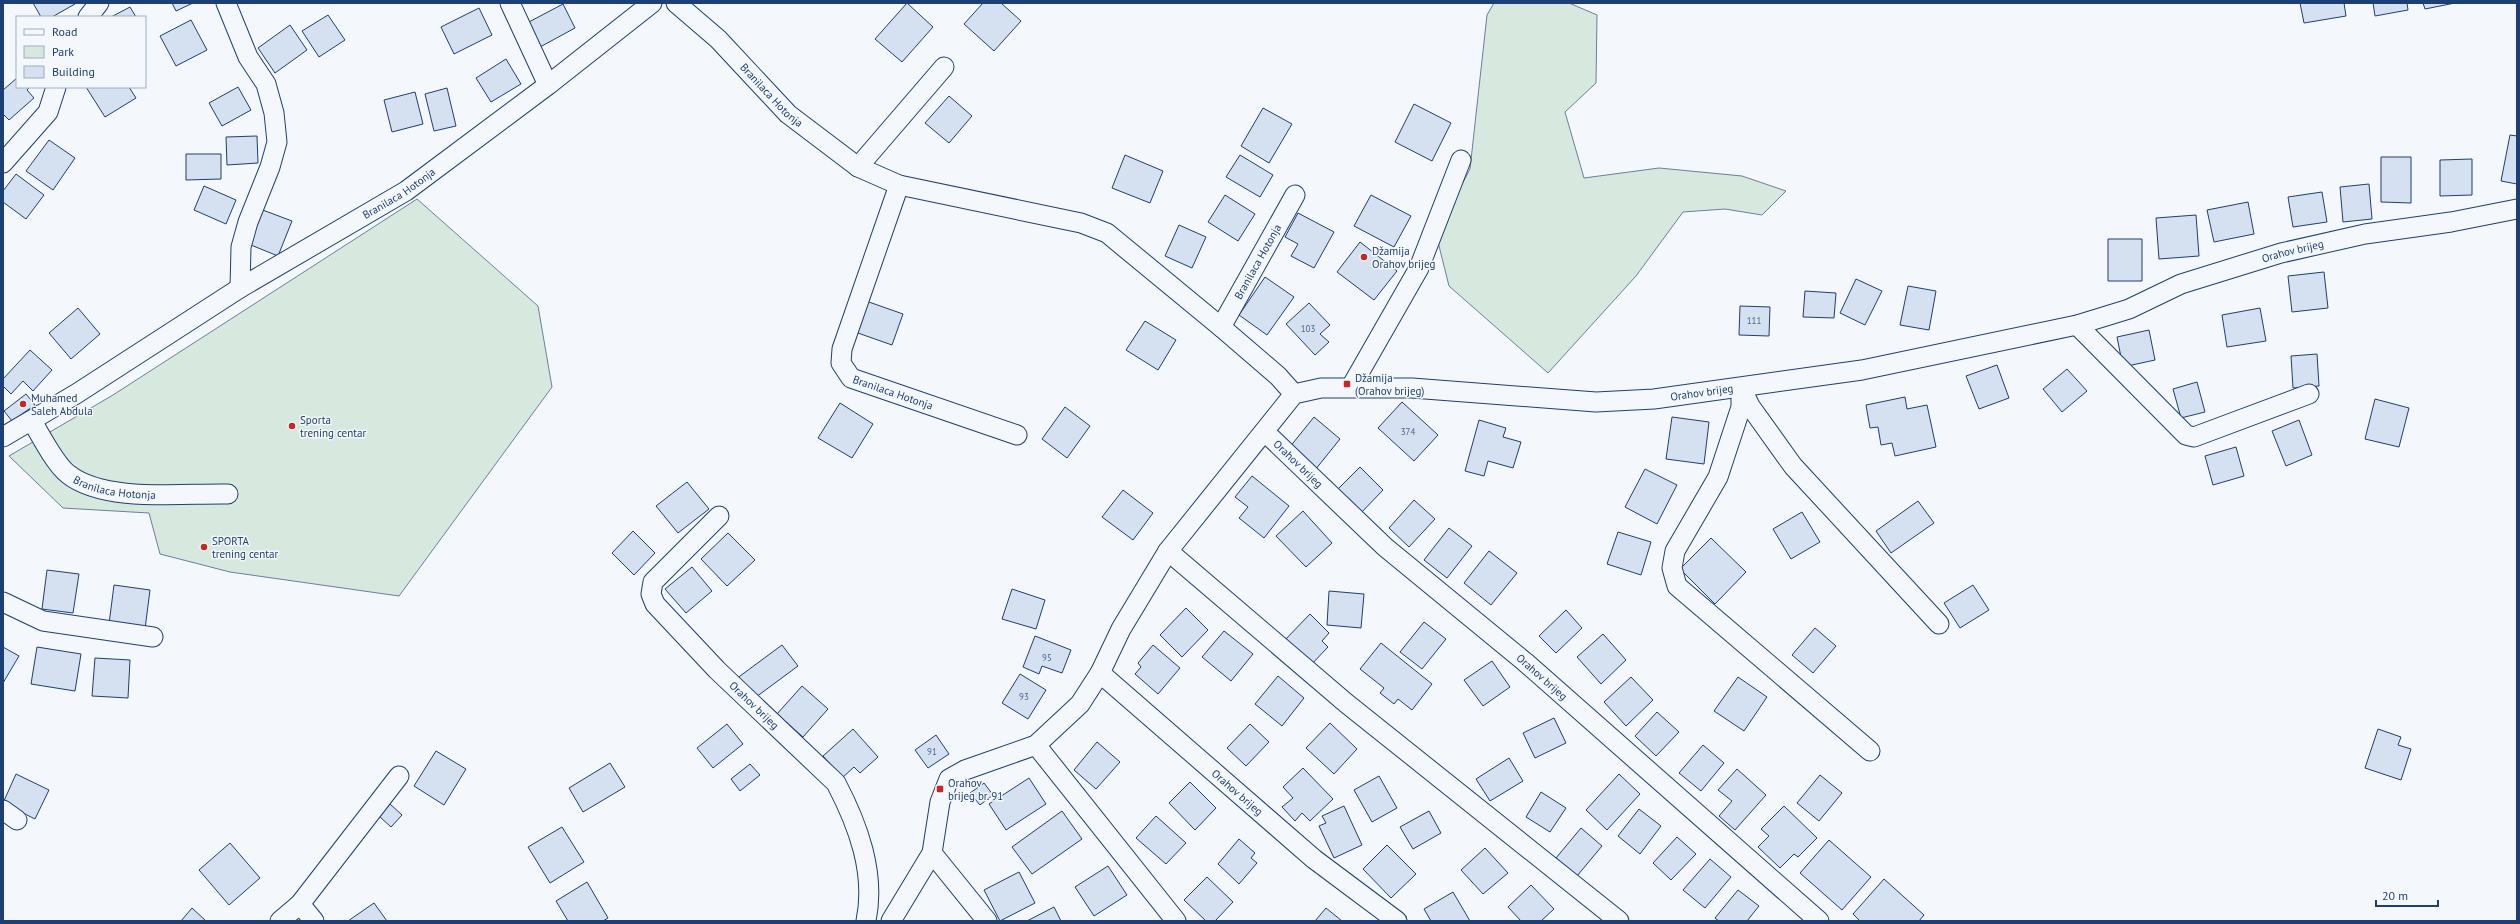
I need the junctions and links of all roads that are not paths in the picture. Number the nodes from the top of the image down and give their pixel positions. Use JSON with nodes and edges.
{"nodes":[{"id":1,"x":99,"y":3,"type":"edge"},
{"id":2,"x":226,"y":3,"type":"edge"},
{"id":3,"x":510,"y":3,"type":"edge"},
{"id":4,"x":652,"y":3,"type":"edge"},
{"id":5,"x":676,"y":3,"type":"edge"},
{"id":6,"x":89,"y":16,"type":"edge"},
{"id":7,"x":944,"y":67,"type":"dead end"},
{"id":8,"x":548,"y":85,"type":"junction"},
{"id":9,"x":56,"y":88,"type":"edge"},
{"id":10,"x":1462,"y":160,"type":"dead end"},
{"id":11,"x":3,"y":163,"type":"edge"},
{"id":12,"x":858,"y":167,"type":"junction"},
{"id":13,"x":899,"y":185,"type":"junction"},
{"id":14,"x":1295,"y":195,"type":"dead end"},
{"id":15,"x":2517,"y":209,"type":"edge"},
{"id":16,"x":240,"y":288,"type":"junction"},
{"id":17,"x":2077,"y":325,"type":"junction"},
{"id":18,"x":1221,"y":327,"type":"junction"},
{"id":19,"x":1351,"y":387,"type":"junction"},
{"id":20,"x":1741,"y":388,"type":"junction"},
{"id":21,"x":1294,"y":394,"type":"junction"},
{"id":22,"x":2309,"y":394,"type":"dead end"},
{"id":23,"x":32,"y":422,"type":"junction"},
{"id":24,"x":1265,"y":432,"type":"junction"},
{"id":25,"x":1016,"y":435,"type":"dead end"},
{"id":26,"x":3,"y":437,"type":"edge"},
{"id":27,"x":228,"y":494,"type":"dead end"},
{"id":28,"x":719,"y":516,"type":"dead end"},
{"id":29,"x":1168,"y":551,"type":"junction"},
{"id":30,"x":3,"y":602,"type":"edge"},
{"id":31,"x":1939,"y":624,"type":"dead end"},
{"id":32,"x":153,"y":637,"type":"dead end"},
{"id":33,"x":1100,"y":673,"type":"junction"},
{"id":34,"x":1036,"y":745,"type":"junction"},
{"id":35,"x":1870,"y":751,"type":"dead end"},
{"id":36,"x":400,"y":776,"type":"dead end"},
{"id":37,"x":932,"y":853,"type":"junction"},
{"id":38,"x":300,"y":904,"type":"junction"},
{"id":39,"x":280,"y":921,"type":"edge"},
{"id":40,"x":314,"y":921,"type":"edge"},
{"id":41,"x":866,"y":921,"type":"edge"},
{"id":42,"x":891,"y":921,"type":"edge"},
{"id":43,"x":987,"y":921,"type":"edge"},
{"id":44,"x":1176,"y":921,"type":"edge"},
{"id":45,"x":1397,"y":921,"type":"edge"},
{"id":46,"x":1619,"y":921,"type":"edge"},
{"id":47,"x":1819,"y":921,"type":"edge"}],
"edges":[{"from":1,"to":6,"type":"street"},
{"from":2,"to":16,"type":"street"},
{"from":3,"to":8,"type":"street"},
{"from":4,"to":8,"type":"street","name":"Branilaca Hotonja"},
{"from":5,"to":12,"type":"street","name":"Branilaca Hotonja"},
{"from":7,"to":12,"type":"street"},
{"from":8,"to":16,"type":"street","name":"Branilaca Hotonja"},
{"from":9,"to":11,"type":"street"},
{"from":10,"to":19,"type":"street"},
{"from":12,"to":13,"type":"street","name":"Branilaca Hotonja"},
{"from":13,"to":18,"type":"street","name":"Branilaca Hotonja"},
{"from":13,"to":25,"type":"street","name":"Branilaca Hotonja"},
{"from":14,"to":18,"type":"street","name":"Branilaca Hotonja"},
{"from":15,"to":17,"type":"street","name":"Orahov brijeg"},
{"from":16,"to":23,"type":"street","name":"Branilaca Hotonja"},
{"from":17,"to":20,"type":"street","name":"Orahov brijeg"},
{"from":17,"to":22,"type":"street"},
{"from":18,"to":21,"type":"street","name":"Branilaca Hotonja"},
{"from":19,"to":20,"type":"street","name":"Orahov brijeg"},
{"from":19,"to":21,"type":"street","name":"Orahov brijeg"},
{"from":20,"to":31,"type":"street","name":"Orahov brijeg"},
{"from":20,"to":35,"type":"street","name":"Orahov brijeg"},
{"from":21,"to":24,"type":"street","name":"Orahov brijeg"},
{"from":23,"to":26,"type":"street","name":"Branilaca Hotonja"},
{"from":23,"to":27,"type":"street","name":"Branilaca Hotonja"},
{"from":24,"to":29,"type":"street","name":"Orahov brijeg"},
{"from":24,"to":47,"type":"street","name":"Orahov brijeg"},
{"from":28,"to":41,"type":"street","name":"Orahov brijeg"},
{"from":29,"to":33,"type":"street","name":"Orahov brijeg"},
{"from":29,"to":46,"type":"street"},
{"from":30,"to":32,"type":"street"},
{"from":33,"to":34,"type":"street","name":"Orahov brijeg"},
{"from":33,"to":45,"type":"street","name":"Orahov brijeg"},
{"from":34,"to":37,"type":"street","name":"Orahov brijeg"},
{"from":34,"to":44,"type":"street"},
{"from":36,"to":38,"type":"street"},
{"from":37,"to":42,"type":"street","name":"Orahov brijeg"},
{"from":37,"to":43,"type":"street"},
{"from":38,"to":39,"type":"street"},
{"from":38,"to":40,"type":"street"}]}
